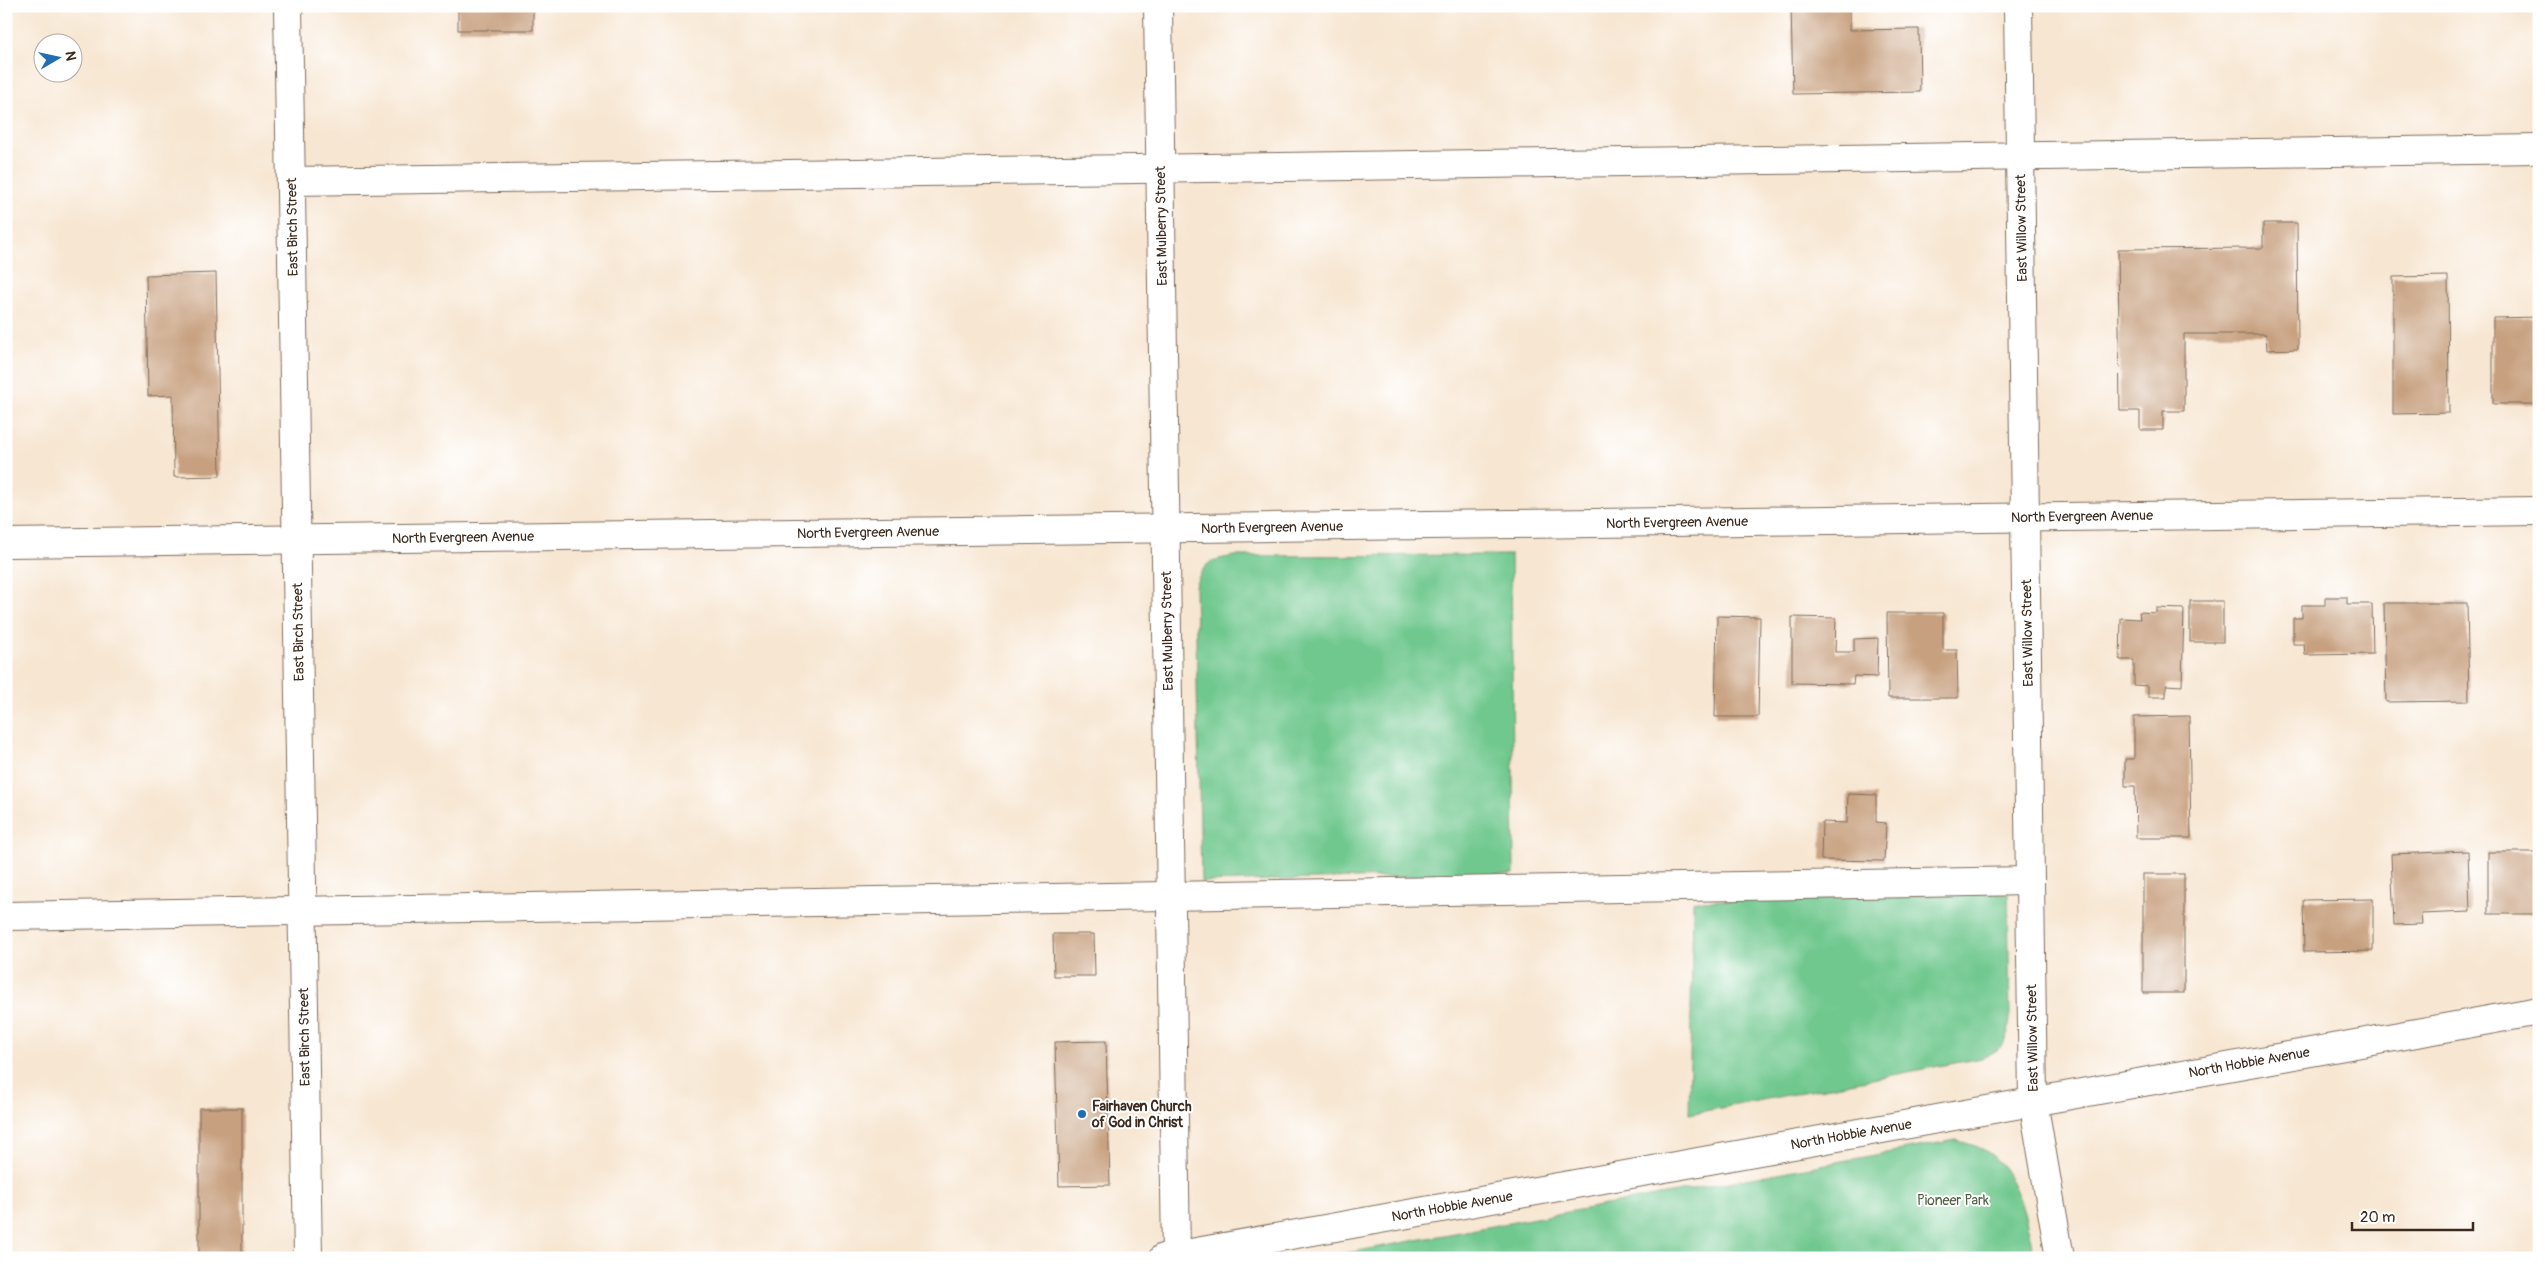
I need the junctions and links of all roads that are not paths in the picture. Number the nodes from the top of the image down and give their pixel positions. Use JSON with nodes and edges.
{"nodes":[{"id":1,"x":288,"y":6,"type":"edge"},
{"id":2,"x":1158,"y":6,"type":"edge"},
{"id":3,"x":2018,"y":6,"type":"edge"},
{"id":4,"x":2539,"y":149,"type":"edge"},
{"id":5,"x":2020,"y":157,"type":"junction"},
{"id":6,"x":1161,"y":169,"type":"junction"},
{"id":7,"x":291,"y":181,"type":"junction"},
{"id":8,"x":2539,"y":511,"type":"edge"},
{"id":9,"x":2025,"y":517,"type":"junction"},
{"id":10,"x":1166,"y":528,"type":"junction"},
{"id":11,"x":297,"y":539,"type":"junction"},
{"id":12,"x":6,"y":543,"type":"edge"},
{"id":13,"x":2030,"y":881,"type":"junction"},
{"id":14,"x":1171,"y":896,"type":"junction"},
{"id":15,"x":302,"y":911,"type":"junction"},
{"id":16,"x":6,"y":916,"type":"edge"},
{"id":17,"x":2539,"y":1011,"type":"edge"},
{"id":18,"x":2033,"y":1101,"type":"junction"},
{"id":19,"x":1169,"y":1257,"type":"edge"},
{"id":20,"x":308,"y":1258,"type":"edge"},
{"id":21,"x":2060,"y":1258,"type":"edge"}],
"edges":[{"from":1,"to":7,"type":"street","name":"East Birch Street"},
{"from":2,"to":6,"type":"street","name":"East Mulberry Street"},
{"from":3,"to":5,"type":"street","name":"East Willow Street"},
{"from":4,"to":5,"type":"street"},
{"from":5,"to":6,"type":"street"},
{"from":5,"to":9,"type":"street","name":"East Willow Street"},
{"from":6,"to":7,"type":"street"},
{"from":6,"to":10,"type":"street","name":"East Mulberry Street"},
{"from":7,"to":11,"type":"street","name":"East Birch Street"},
{"from":8,"to":9,"type":"street","name":"North Evergreen Avenue"},
{"from":9,"to":10,"type":"street","name":"North Evergreen Avenue"},
{"from":9,"to":13,"type":"street","name":"East Willow Street"},
{"from":10,"to":11,"type":"street","name":"North Evergreen Avenue"},
{"from":10,"to":14,"type":"street","name":"East Mulberry Street"},
{"from":11,"to":12,"type":"street","name":"North Evergreen Avenue"},
{"from":11,"to":15,"type":"street","name":"East Birch Street"},
{"from":13,"to":14,"type":"street"},
{"from":13,"to":18,"type":"street","name":"East Willow Street"},
{"from":14,"to":15,"type":"street"},
{"from":14,"to":19,"type":"street","name":"East Mulberry Street"},
{"from":15,"to":16,"type":"street"},
{"from":15,"to":20,"type":"street","name":"East Birch Street"},
{"from":17,"to":18,"type":"street","name":"North Hobbie Avenue"},
{"from":18,"to":19,"type":"street","name":"North Hobbie Avenue"},
{"from":18,"to":21,"type":"street","name":"East Willow Street"}]}
